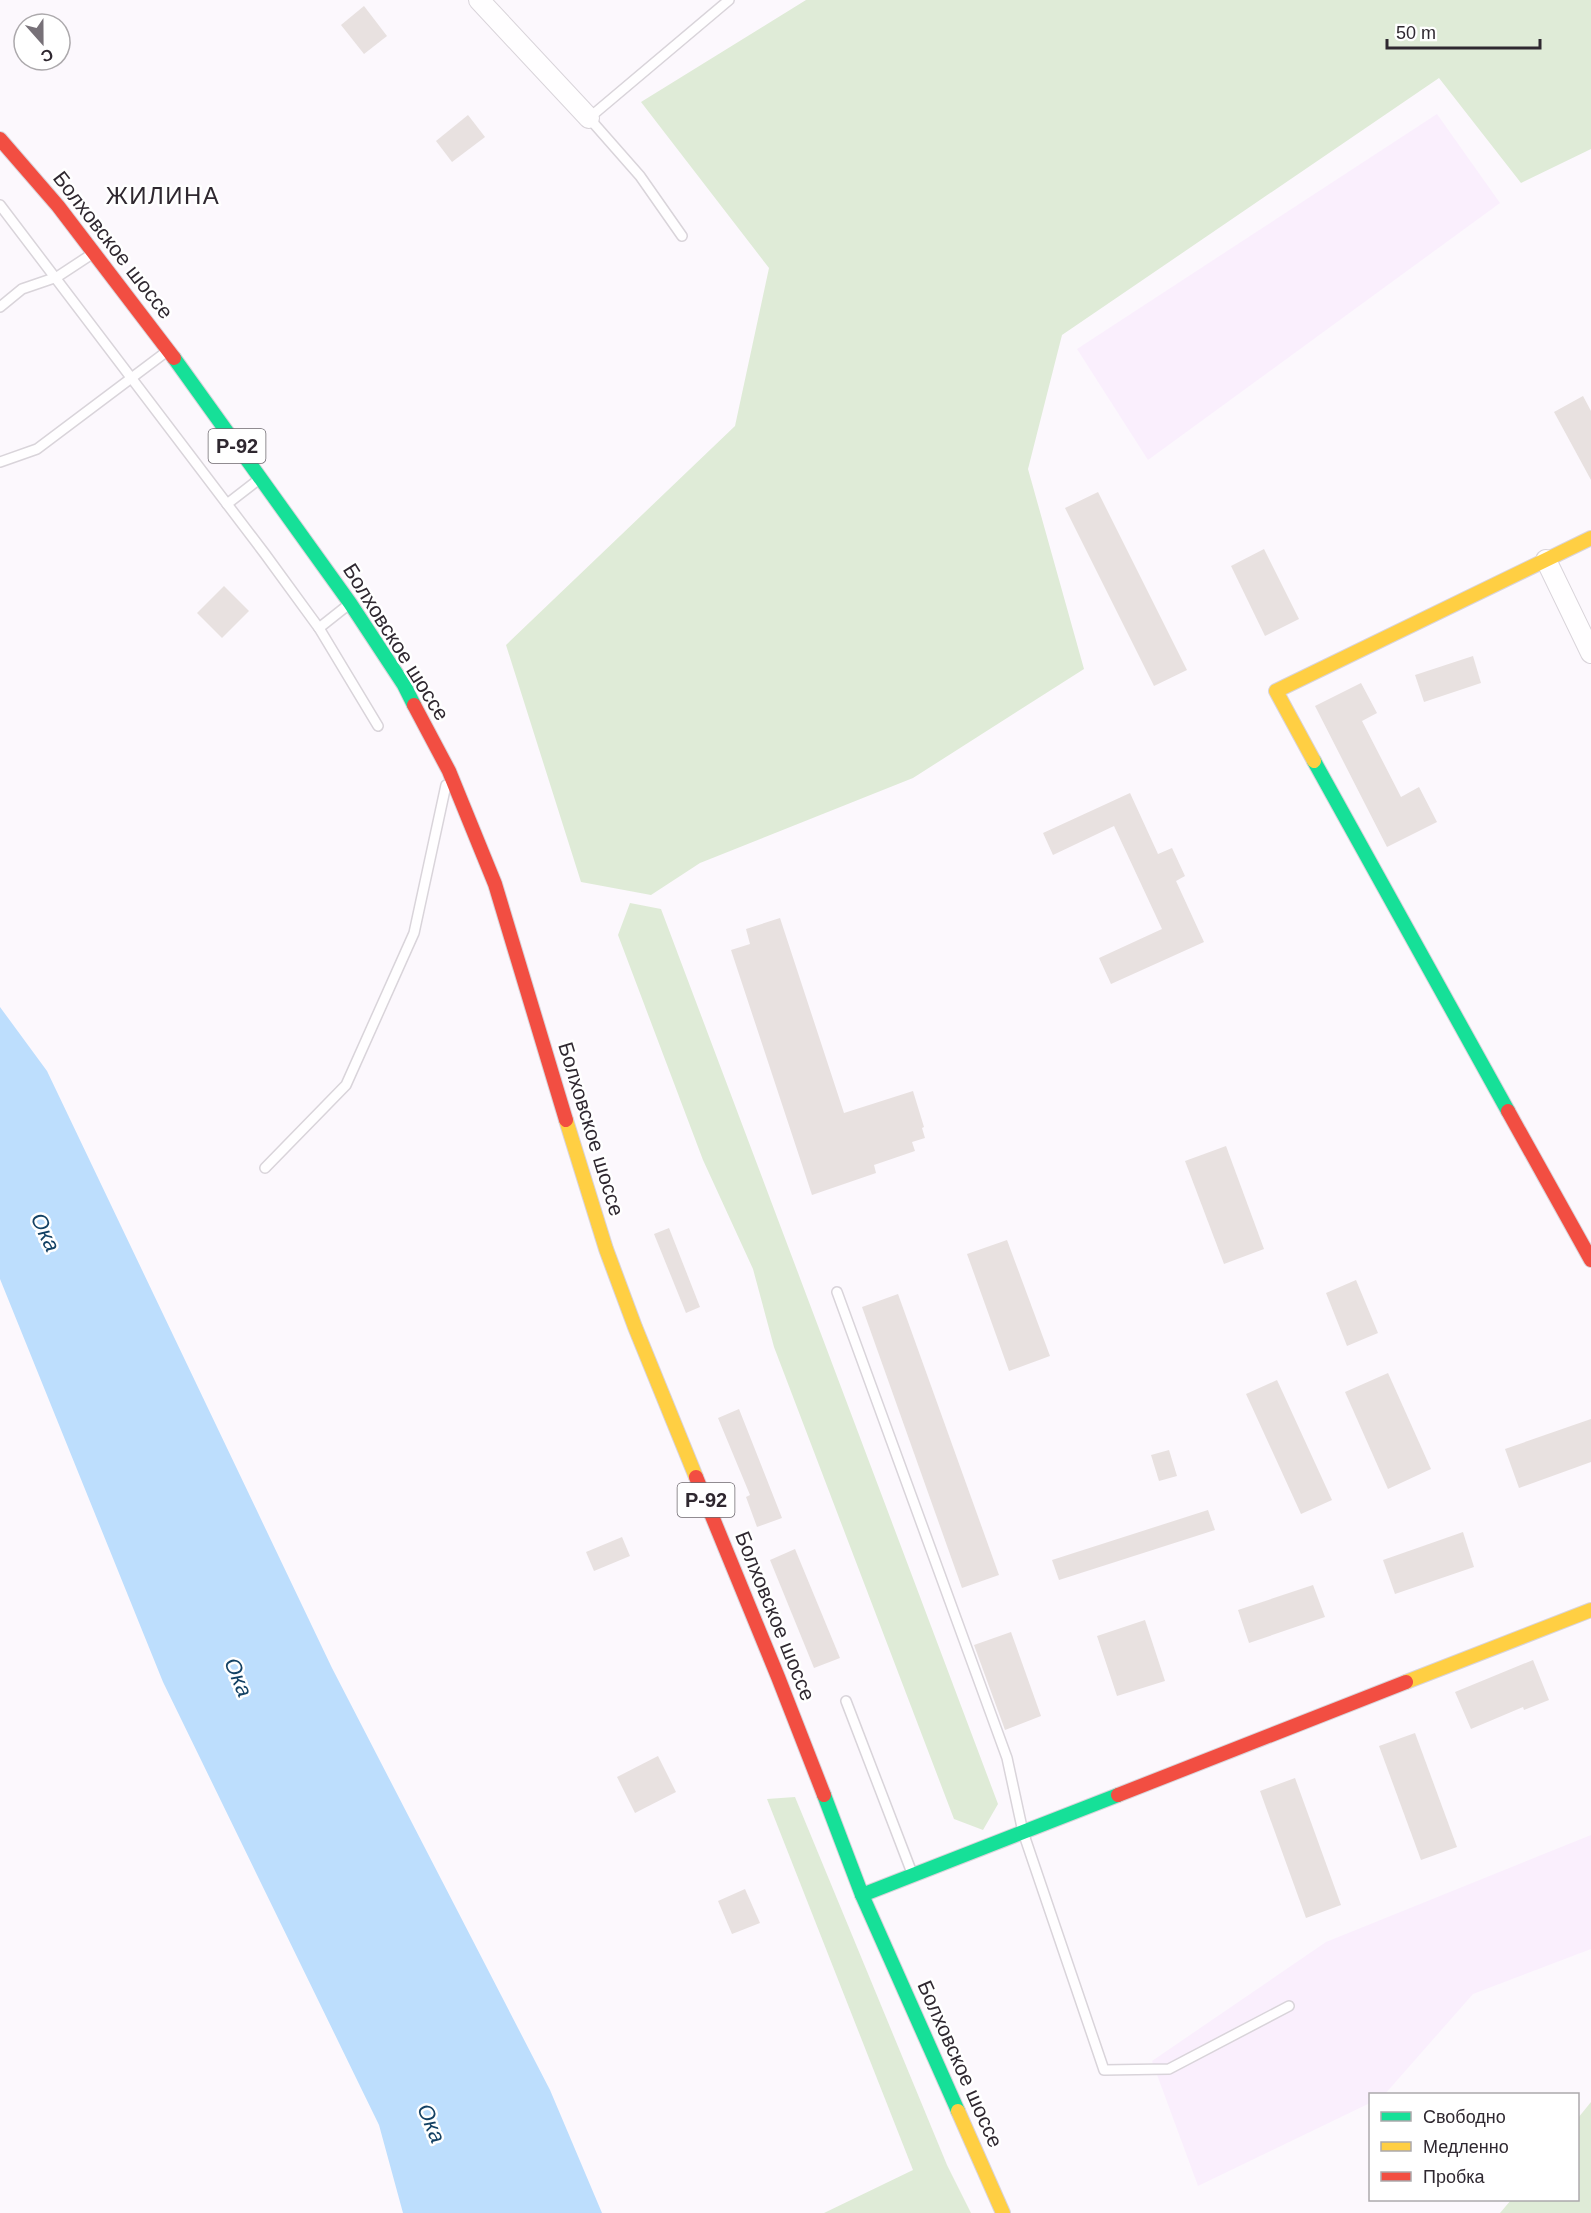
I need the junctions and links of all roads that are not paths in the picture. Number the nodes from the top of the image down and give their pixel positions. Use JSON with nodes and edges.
{"nodes":[{"id":1,"x":479,"y":0,"type":"edge"},
{"id":2,"x":729,"y":0,"type":"edge"},
{"id":3,"x":590,"y":117,"type":"junction"},
{"id":4,"x":0,"y":139,"type":"edge"},
{"id":5,"x":0,"y":205,"type":"edge"},
{"id":6,"x":682,"y":236,"type":"dead end"},
{"id":7,"x":94,"y":253,"type":"junction"},
{"id":8,"x":57,"y":277,"type":"junction"},
{"id":9,"x":0,"y":307,"type":"edge"},
{"id":10,"x":168,"y":351,"type":"junction"},
{"id":11,"x":131,"y":378,"type":"junction"},
{"id":12,"x":0,"y":462,"type":"edge"},
{"id":13,"x":261,"y":478,"type":"junction"},
{"id":14,"x":227,"y":504,"type":"junction"},
{"id":15,"x":1591,"y":538,"type":"edge"},
{"id":16,"x":1546,"y":560,"type":"junction"},
{"id":17,"x":350,"y":603,"type":"junction"},
{"id":18,"x":319,"y":628,"type":"junction"},
{"id":19,"x":1591,"y":652,"type":"edge"},
{"id":20,"x":378,"y":726,"type":"dead end"},
{"id":21,"x":449,"y":771,"type":"junction"},
{"id":22,"x":265,"y":1168,"type":"dead end"},
{"id":23,"x":1591,"y":1260,"type":"edge"},
{"id":24,"x":837,"y":1292,"type":"dead end"},
{"id":25,"x":1591,"y":1610,"type":"edge"},
{"id":26,"x":846,"y":1701,"type":"dead end"},
{"id":27,"x":1023,"y":1832,"type":"junction"},
{"id":28,"x":913,"y":1875,"type":"junction"},
{"id":29,"x":862,"y":1895,"type":"junction"},
{"id":30,"x":1289,"y":2006,"type":"dead end"},
{"id":31,"x":1003,"y":2213,"type":"edge"}],
"edges":[{"from":1,"to":3,"type":"street"},
{"from":2,"to":3,"type":"lane"},
{"from":3,"to":6,"type":"lane"},
{"from":4,"to":7,"type":"main road","name":"Болховское шоссе","number":"Р-92"},
{"from":5,"to":8,"type":"lane"},
{"from":7,"to":8,"type":"lane"},
{"from":7,"to":10,"type":"main road","name":"Болховское шоссе","number":"Р-92"},
{"from":8,"to":9,"type":"lane"},
{"from":8,"to":11,"type":"lane"},
{"from":10,"to":11,"type":"lane"},
{"from":10,"to":13,"type":"main road","name":"Болховское шоссе","number":"Р-92"},
{"from":11,"to":12,"type":"lane"},
{"from":11,"to":14,"type":"lane"},
{"from":13,"to":14,"type":"lane"},
{"from":13,"to":17,"type":"main road","name":"Болховское шоссе","number":"Р-92"},
{"from":14,"to":18,"type":"lane"},
{"from":15,"to":16,"type":"main road"},
{"from":16,"to":19,"type":"street"},
{"from":16,"to":23,"type":"main road"},
{"from":17,"to":18,"type":"lane"},
{"from":17,"to":21,"type":"main road","name":"Болховское шоссе","number":"Р-92"},
{"from":18,"to":20,"type":"lane"},
{"from":21,"to":22,"type":"lane"},
{"from":21,"to":29,"type":"main road","name":"Болховское шоссе","number":"Р-92"},
{"from":24,"to":27,"type":"lane"},
{"from":25,"to":27,"type":"main road"},
{"from":26,"to":28,"type":"lane"},
{"from":27,"to":28,"type":"main road"},
{"from":27,"to":30,"type":"lane"},
{"from":28,"to":29,"type":"main road"},
{"from":29,"to":31,"type":"main road","name":"Болховское шоссе","number":"Р-92"}]}
